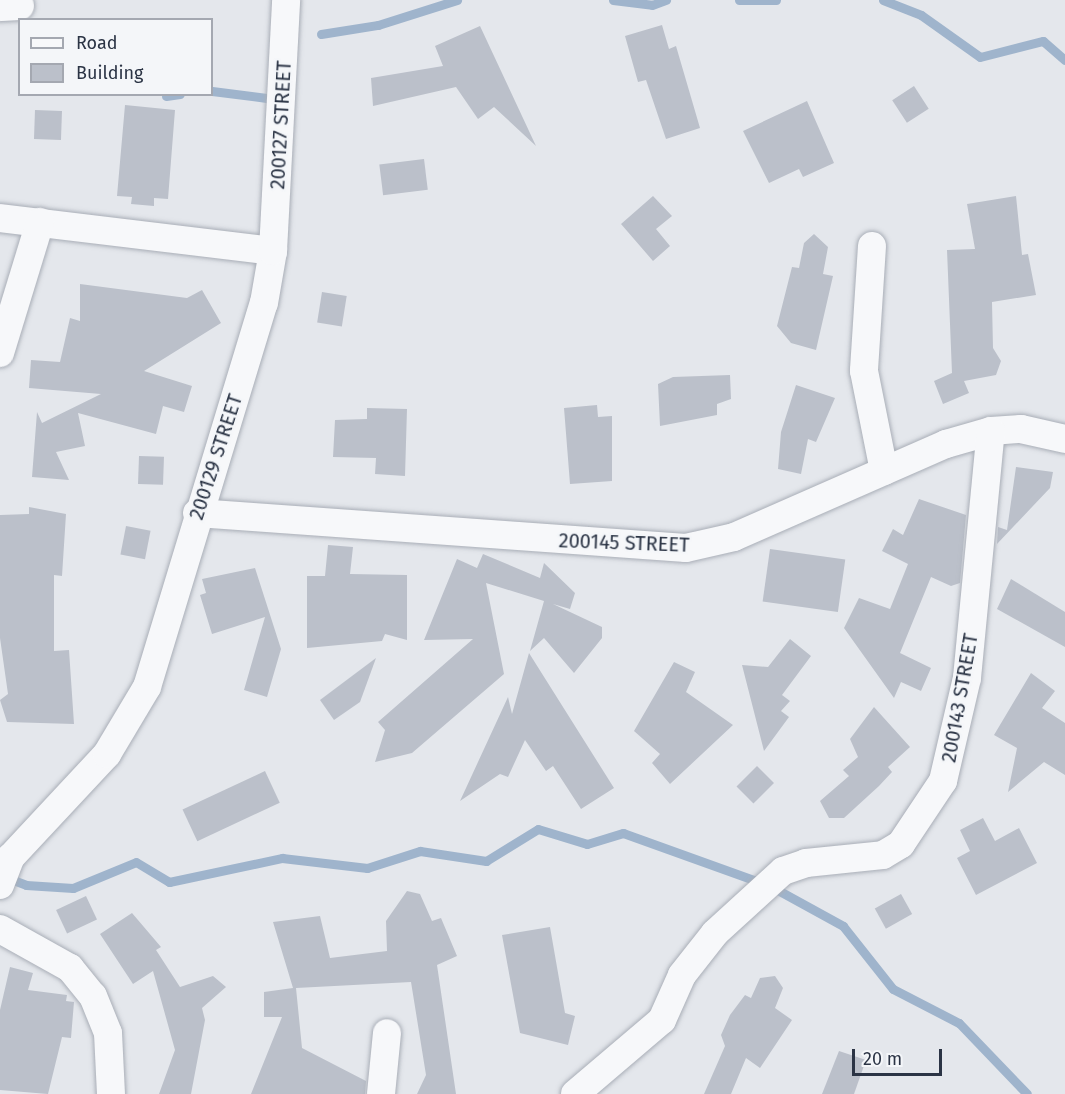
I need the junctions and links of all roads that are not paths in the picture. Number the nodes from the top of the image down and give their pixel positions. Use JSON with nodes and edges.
{"nodes":[{"id":1,"x":286,"y":0,"type":"edge"},
{"id":2,"x":0,"y":218,"type":"edge"},
{"id":3,"x":40,"y":222,"type":"junction"},
{"id":4,"x":872,"y":246,"type":"dead end"},
{"id":5,"x":273,"y":251,"type":"junction"},
{"id":6,"x":0,"y":353,"type":"edge"},
{"id":7,"x":992,"y":431,"type":"junction"},
{"id":8,"x":1065,"y":439,"type":"edge"},
{"id":9,"x":884,"y":471,"type":"junction"},
{"id":10,"x":197,"y":513,"type":"junction"},
{"id":11,"x":0,"y":885,"type":"edge"},
{"id":12,"x":0,"y":929,"type":"edge"},
{"id":13,"x":387,"y":1033,"type":"dead end"},
{"id":14,"x":111,"y":1094,"type":"edge"},
{"id":15,"x":381,"y":1094,"type":"edge"},
{"id":16,"x":575,"y":1094,"type":"edge"}],
"edges":[{"from":1,"to":5,"type":"street","name":"200127 STREET"},
{"from":2,"to":3,"type":"street"},
{"from":3,"to":5,"type":"street"},
{"from":3,"to":6,"type":"street"},
{"from":4,"to":9,"type":"street"},
{"from":5,"to":10,"type":"street","name":"200129 STREET"},
{"from":7,"to":8,"type":"street","name":"200145 STREET"},
{"from":7,"to":9,"type":"street","name":"200145 STREET"},
{"from":7,"to":16,"type":"street","name":"200143 STREET"},
{"from":9,"to":10,"type":"street","name":"200145 STREET"},
{"from":10,"to":11,"type":"street","name":"200129 STREET"},
{"from":12,"to":14,"type":"street"},
{"from":13,"to":15,"type":"street"}]}
